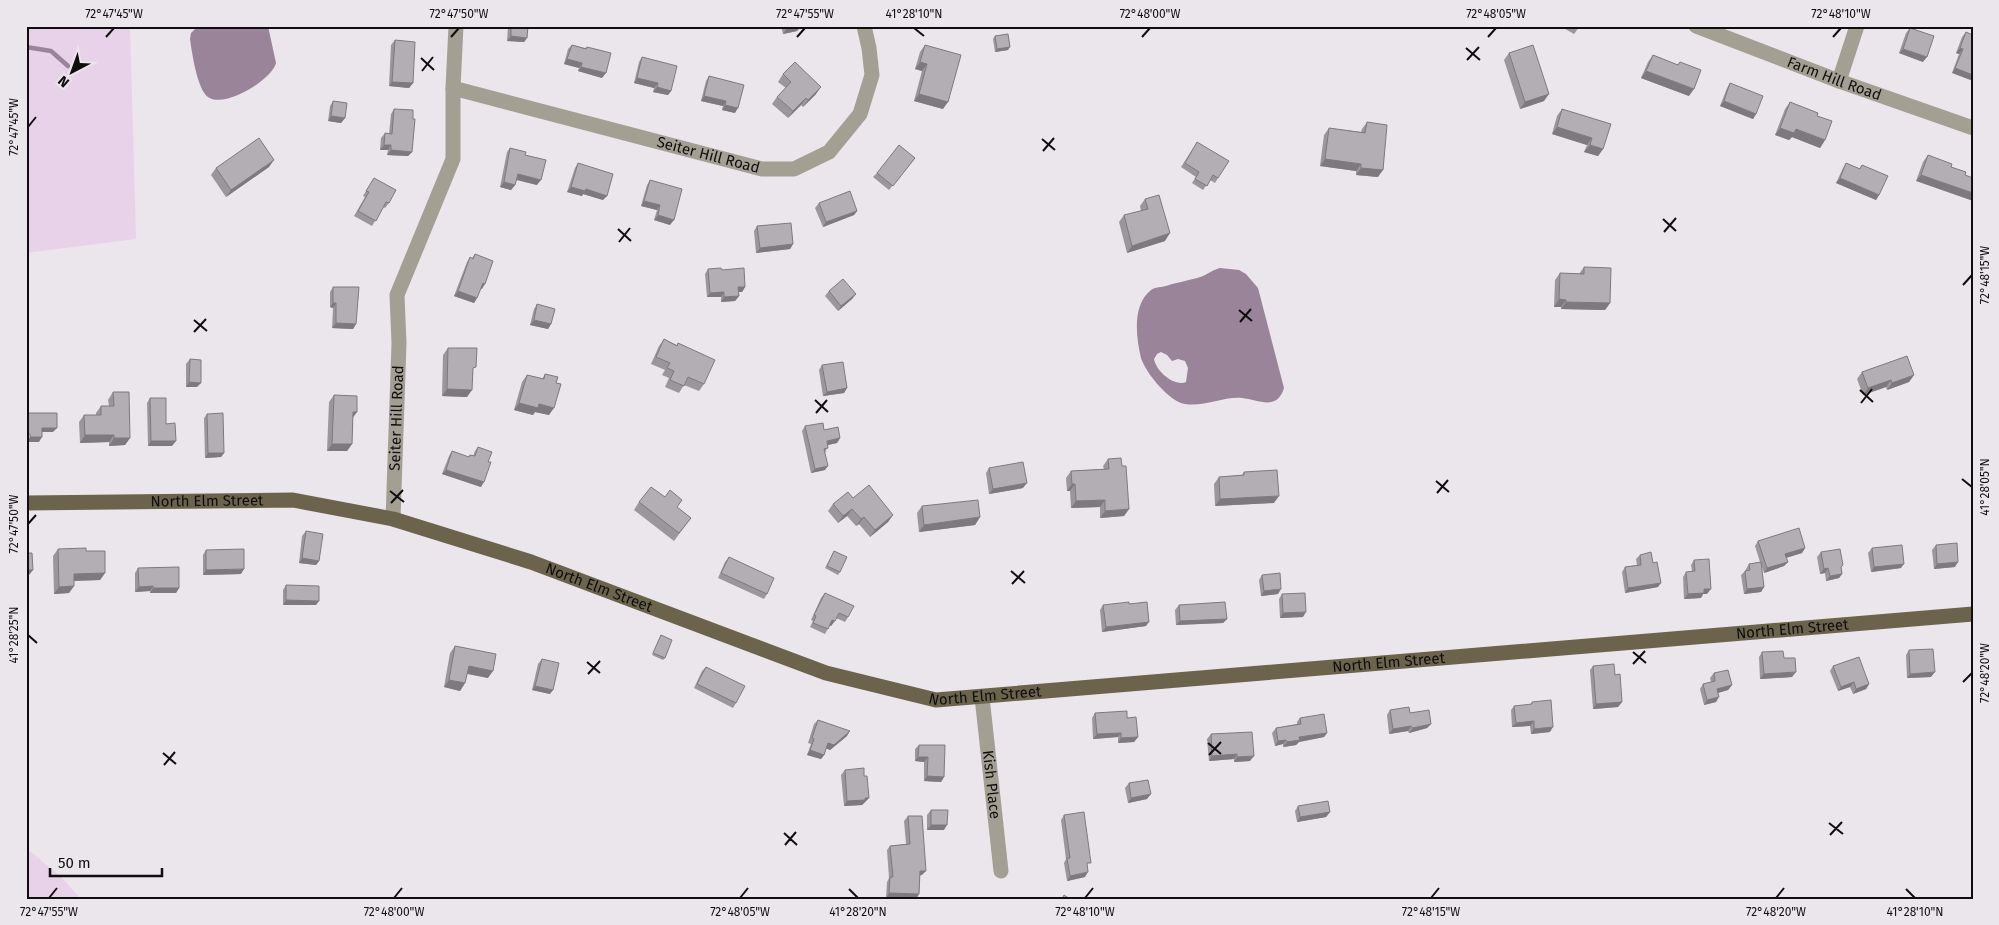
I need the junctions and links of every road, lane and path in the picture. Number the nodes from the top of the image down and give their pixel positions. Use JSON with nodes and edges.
{"nodes":[{"id":1,"x":456,"y":26,"type":"edge"},
{"id":2,"x":864,"y":26,"type":"edge"},
{"id":3,"x":1696,"y":26,"type":"edge"},
{"id":4,"x":1857,"y":26,"type":"edge"},
{"id":5,"x":1839,"y":81,"type":"junction"},
{"id":6,"x":453,"y":88,"type":"junction"},
{"id":7,"x":1973,"y":128,"type":"edge"},
{"id":8,"x":26,"y":503,"type":"edge"},
{"id":9,"x":394,"y":519,"type":"junction"},
{"id":10,"x":1973,"y":614,"type":"edge"},
{"id":11,"x":982,"y":697,"type":"junction"},
{"id":12,"x":1001,"y":871,"type":"dead end"}],
"edges":[{"from":1,"to":6,"type":"street","name":"Seiter Hill Road"},
{"from":2,"to":6,"type":"street","name":"Seiter Hill Road"},
{"from":3,"to":5,"type":"street","name":"Farm Hill Road"},
{"from":4,"to":5,"type":"street"},
{"from":5,"to":7,"type":"street","name":"Farm Hill Road"},
{"from":6,"to":9,"type":"street","name":"Seiter Hill Road"},
{"from":8,"to":9,"type":"main road","name":"North Elm Street"},
{"from":9,"to":11,"type":"main road","name":"North Elm Street"},
{"from":10,"to":11,"type":"main road","name":"North Elm Street"},
{"from":11,"to":12,"type":"street","name":"Kish Place"}]}
